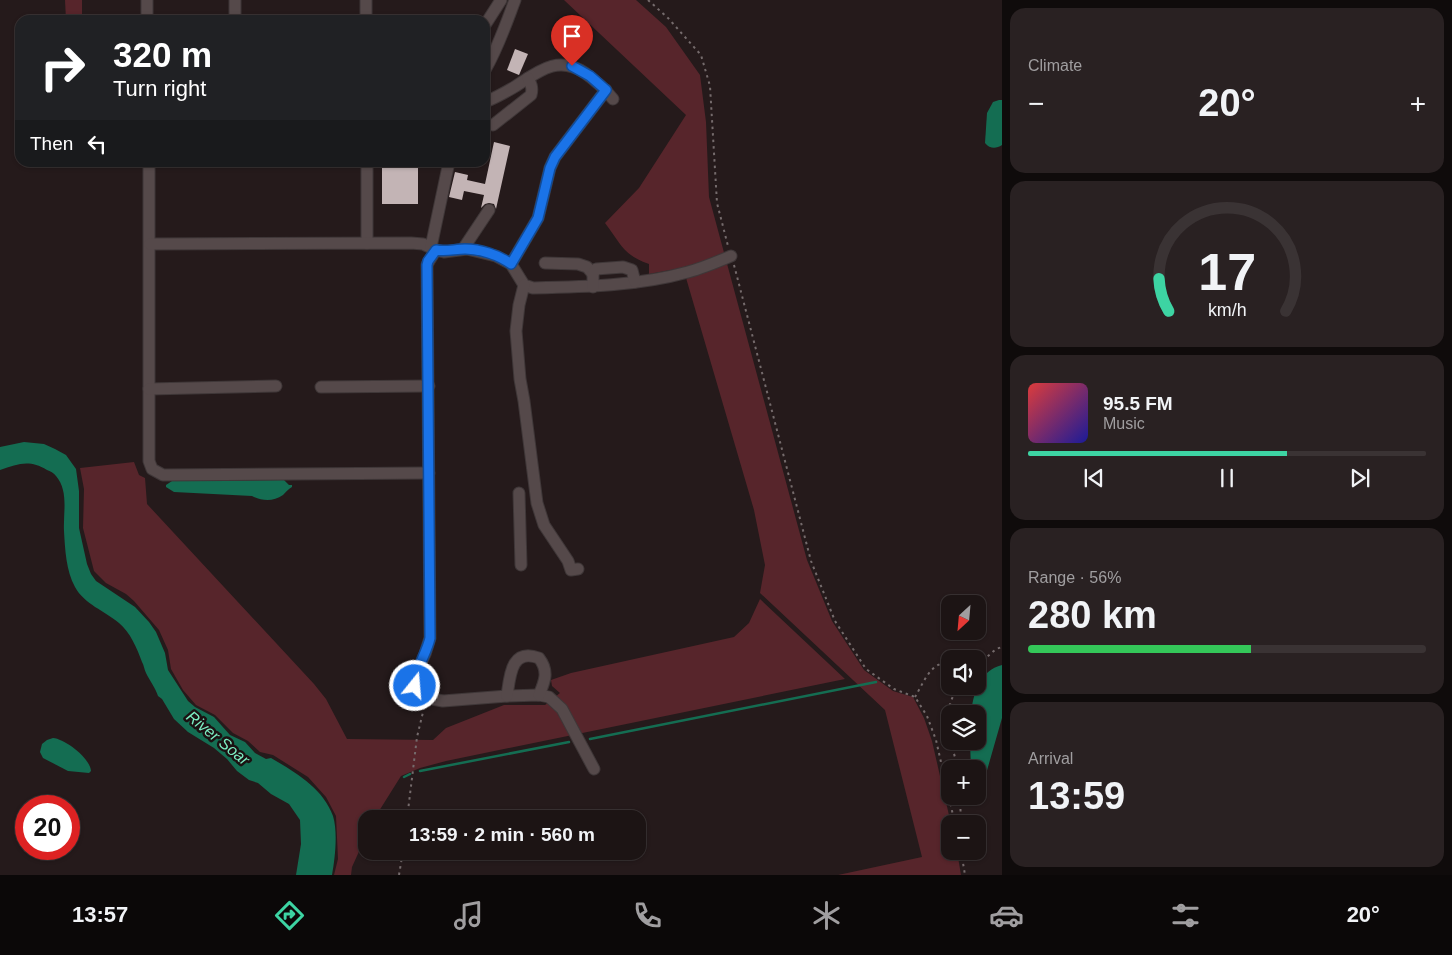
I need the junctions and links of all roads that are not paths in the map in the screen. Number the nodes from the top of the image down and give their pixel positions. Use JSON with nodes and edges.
{"nodes":[{"id":1,"x":147,"y":0,"type":"edge"},
{"id":2,"x":235,"y":0,"type":"edge"},
{"id":3,"x":366,"y":0,"type":"edge"},
{"id":4,"x":501,"y":0,"type":"edge"},
{"id":5,"x":515,"y":0,"type":"edge"},
{"id":6,"x":147,"y":15,"type":"edge"},
{"id":7,"x":235,"y":15,"type":"edge"},
{"id":8,"x":366,"y":15,"type":"edge"},
{"id":9,"x":490,"y":18,"type":"edge"},
{"id":10,"x":490,"y":61,"type":"edge"},
{"id":11,"x":528,"y":78,"type":"junction"},
{"id":12,"x":490,"y":100,"type":"edge"},
{"id":13,"x":493,"y":125,"type":"dead end"},
{"id":14,"x":149,"y":167,"type":"edge"},
{"id":15,"x":367,"y":167,"type":"edge"},
{"id":16,"x":449,"y":167,"type":"edge"},
{"id":17,"x":489,"y":210,"type":"dead end"},
{"id":18,"x":367,"y":243,"type":"junction"},
{"id":19,"x":150,"y":244,"type":"junction"},
{"id":20,"x":433,"y":249,"type":"junction"},
{"id":21,"x":462,"y":249,"type":"junction"},
{"id":22,"x":731,"y":256,"type":"road end"},
{"id":23,"x":545,"y":263,"type":"dead end"},
{"id":24,"x":511,"y":264,"type":"junction"},
{"id":25,"x":593,"y":274,"type":"junction"},
{"id":26,"x":635,"y":282,"type":"junction"},
{"id":27,"x":524,"y":286,"type":"junction"},
{"id":28,"x":593,"y":286,"type":"junction"},
{"id":29,"x":276,"y":386,"type":"dead end"},
{"id":30,"x":429,"y":386,"type":"junction"},
{"id":31,"x":320,"y":387,"type":"dead end"},
{"id":32,"x":149,"y":389,"type":"junction"},
{"id":33,"x":429,"y":473,"type":"junction"},
{"id":34,"x":520,"y":493,"type":"dead end"},
{"id":35,"x":539,"y":509,"type":"junction"},
{"id":36,"x":520,"y":510,"type":"junction"},
{"id":37,"x":521,"y":565,"type":"dead end"},
{"id":38,"x":578,"y":569,"type":"dead end"},
{"id":39,"x":539,"y":695,"type":"junction"},
{"id":40,"x":507,"y":696,"type":"junction"},
{"id":41,"x":594,"y":770,"type":"dead end"}],
"edges":[{"from":1,"to":6,"type":"lane"},
{"from":2,"to":7,"type":"lane"},
{"from":3,"to":8,"type":"lane"},
{"from":4,"to":9,"type":"lane"},
{"from":5,"to":10,"type":"lane"},
{"from":11,"to":12,"type":"lane"},
{"from":11,"to":13,"type":"lane"},
{"from":11,"to":24,"type":"lane"},
{"from":14,"to":19,"type":"lane"},
{"from":15,"to":18,"type":"lane"},
{"from":16,"to":20,"type":"lane"},
{"from":17,"to":21,"type":"lane"},
{"from":18,"to":19,"type":"lane"},
{"from":18,"to":20,"type":"lane"},
{"from":19,"to":32,"type":"lane"},
{"from":20,"to":21,"type":"lane"},
{"from":20,"to":30,"type":"lane"},
{"from":21,"to":24,"type":"lane"},
{"from":22,"to":26,"type":"lane"},
{"from":23,"to":25,"type":"lane"},
{"from":24,"to":27,"type":"lane"},
{"from":25,"to":26,"type":"lane"},
{"from":25,"to":28,"type":"lane"},
{"from":26,"to":28,"type":"lane"},
{"from":27,"to":28,"type":"lane"},
{"from":27,"to":35,"type":"lane"},
{"from":29,"to":32,"type":"lane"},
{"from":30,"to":31,"type":"lane"},
{"from":30,"to":33,"type":"lane"},
{"from":32,"to":33,"type":"lane"},
{"from":33,"to":40,"type":"lane"},
{"from":34,"to":36,"type":"lane"},
{"from":35,"to":36,"type":"lane"},
{"from":35,"to":38,"type":"lane"},
{"from":36,"to":37,"type":"lane"},
{"from":39,"to":40,"type":"lane"},
{"from":39,"to":40,"type":"lane"},
{"from":39,"to":41,"type":"lane"}]}
